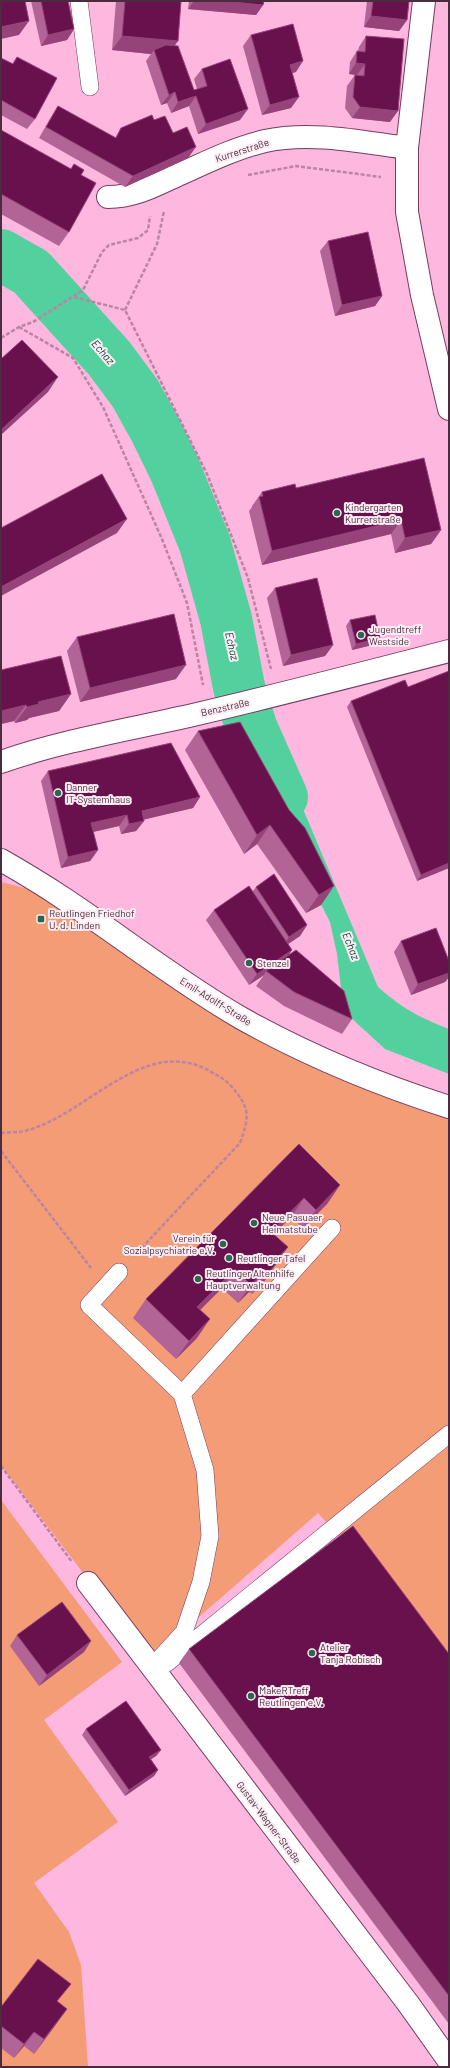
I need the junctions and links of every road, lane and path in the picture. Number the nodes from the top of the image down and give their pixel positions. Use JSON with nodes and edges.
{"nodes":[{"id":1,"x":79,"y":1,"type":"edge"},
{"id":2,"x":424,"y":1,"type":"edge"},
{"id":3,"x":90,"y":87,"type":"dead end"},
{"id":4,"x":407,"y":148,"type":"junction"},
{"id":5,"x":243,"y":176,"type":"dead end"},
{"id":6,"x":406,"y":181,"type":"junction"},
{"id":7,"x":142,"y":192,"type":"junction"},
{"id":8,"x":108,"y":197,"type":"dead end"},
{"id":9,"x":165,"y":206,"type":"dead end"},
{"id":10,"x":74,"y":297,"type":"junction"},
{"id":11,"x":125,"y":310,"type":"junction"},
{"id":12,"x":19,"y":327,"type":"junction"},
{"id":13,"x":1,"y":338,"type":"edge"},
{"id":14,"x":449,"y":409,"type":"edge"},
{"id":15,"x":449,"y":651,"type":"edge"},
{"id":16,"x":278,"y":695,"type":"junction"},
{"id":17,"x":212,"y":710,"type":"junction"},
{"id":18,"x":1,"y":762,"type":"edge"},
{"id":19,"x":1,"y":860,"type":"edge"},
{"id":20,"x":449,"y":1107,"type":"edge"},
{"id":21,"x":1,"y":1133,"type":"edge"},
{"id":22,"x":1,"y":1151,"type":"edge"},
{"id":23,"x":332,"y":1228,"type":"dead end"},
{"id":24,"x":119,"y":1272,"type":"joint"},
{"id":25,"x":105,"y":1286,"type":"junction"},
{"id":26,"x":182,"y":1394,"type":"junction"},
{"id":27,"x":449,"y":1434,"type":"edge"},
{"id":28,"x":1,"y":1466,"type":"edge"},
{"id":29,"x":88,"y":1583,"type":"joint"},
{"id":30,"x":154,"y":1670,"type":"junction"},
{"id":31,"x":449,"y":2061,"type":"edge"}],
"edges":[{"from":1,"to":3,"type":"lane"},
{"from":2,"to":4,"type":"street"},
{"from":4,"to":6,"type":"street"},
{"from":4,"to":7,"type":"street","name":"Kurrerstraße"},
{"from":5,"to":6,"type":"path"},
{"from":6,"to":14,"type":"street"},
{"from":7,"to":8,"type":"street","name":"Kurrerstraße"},
{"from":7,"to":10,"type":"path"},
{"from":9,"to":11,"type":"path"},
{"from":10,"to":11,"type":"path"},
{"from":10,"to":12,"type":"path"},
{"from":11,"to":16,"type":"path"},
{"from":12,"to":13,"type":"path"},
{"from":12,"to":17,"type":"path"},
{"from":15,"to":16,"type":"street","name":"Benzstraße"},
{"from":16,"to":17,"type":"street","name":"Benzstraße"},
{"from":17,"to":18,"type":"street","name":"Benzstraße"},
{"from":19,"to":20,"type":"street","name":"Emil-Adolff-Straße"},
{"from":21,"to":24,"type":"path"},
{"from":22,"to":25,"type":"path"},
{"from":23,"to":26,"type":"lane"},
{"from":24,"to":25,"type":"lane"},
{"from":25,"to":26,"type":"lane"},
{"from":26,"to":30,"type":"lane"},
{"from":27,"to":30,"type":"lane"},
{"from":28,"to":29,"type":"path"},
{"from":29,"to":30,"type":"street","name":"Gustav-Wagner-Straße"},
{"from":30,"to":31,"type":"street","name":"Gustav-Wagner-Straße"}]}
